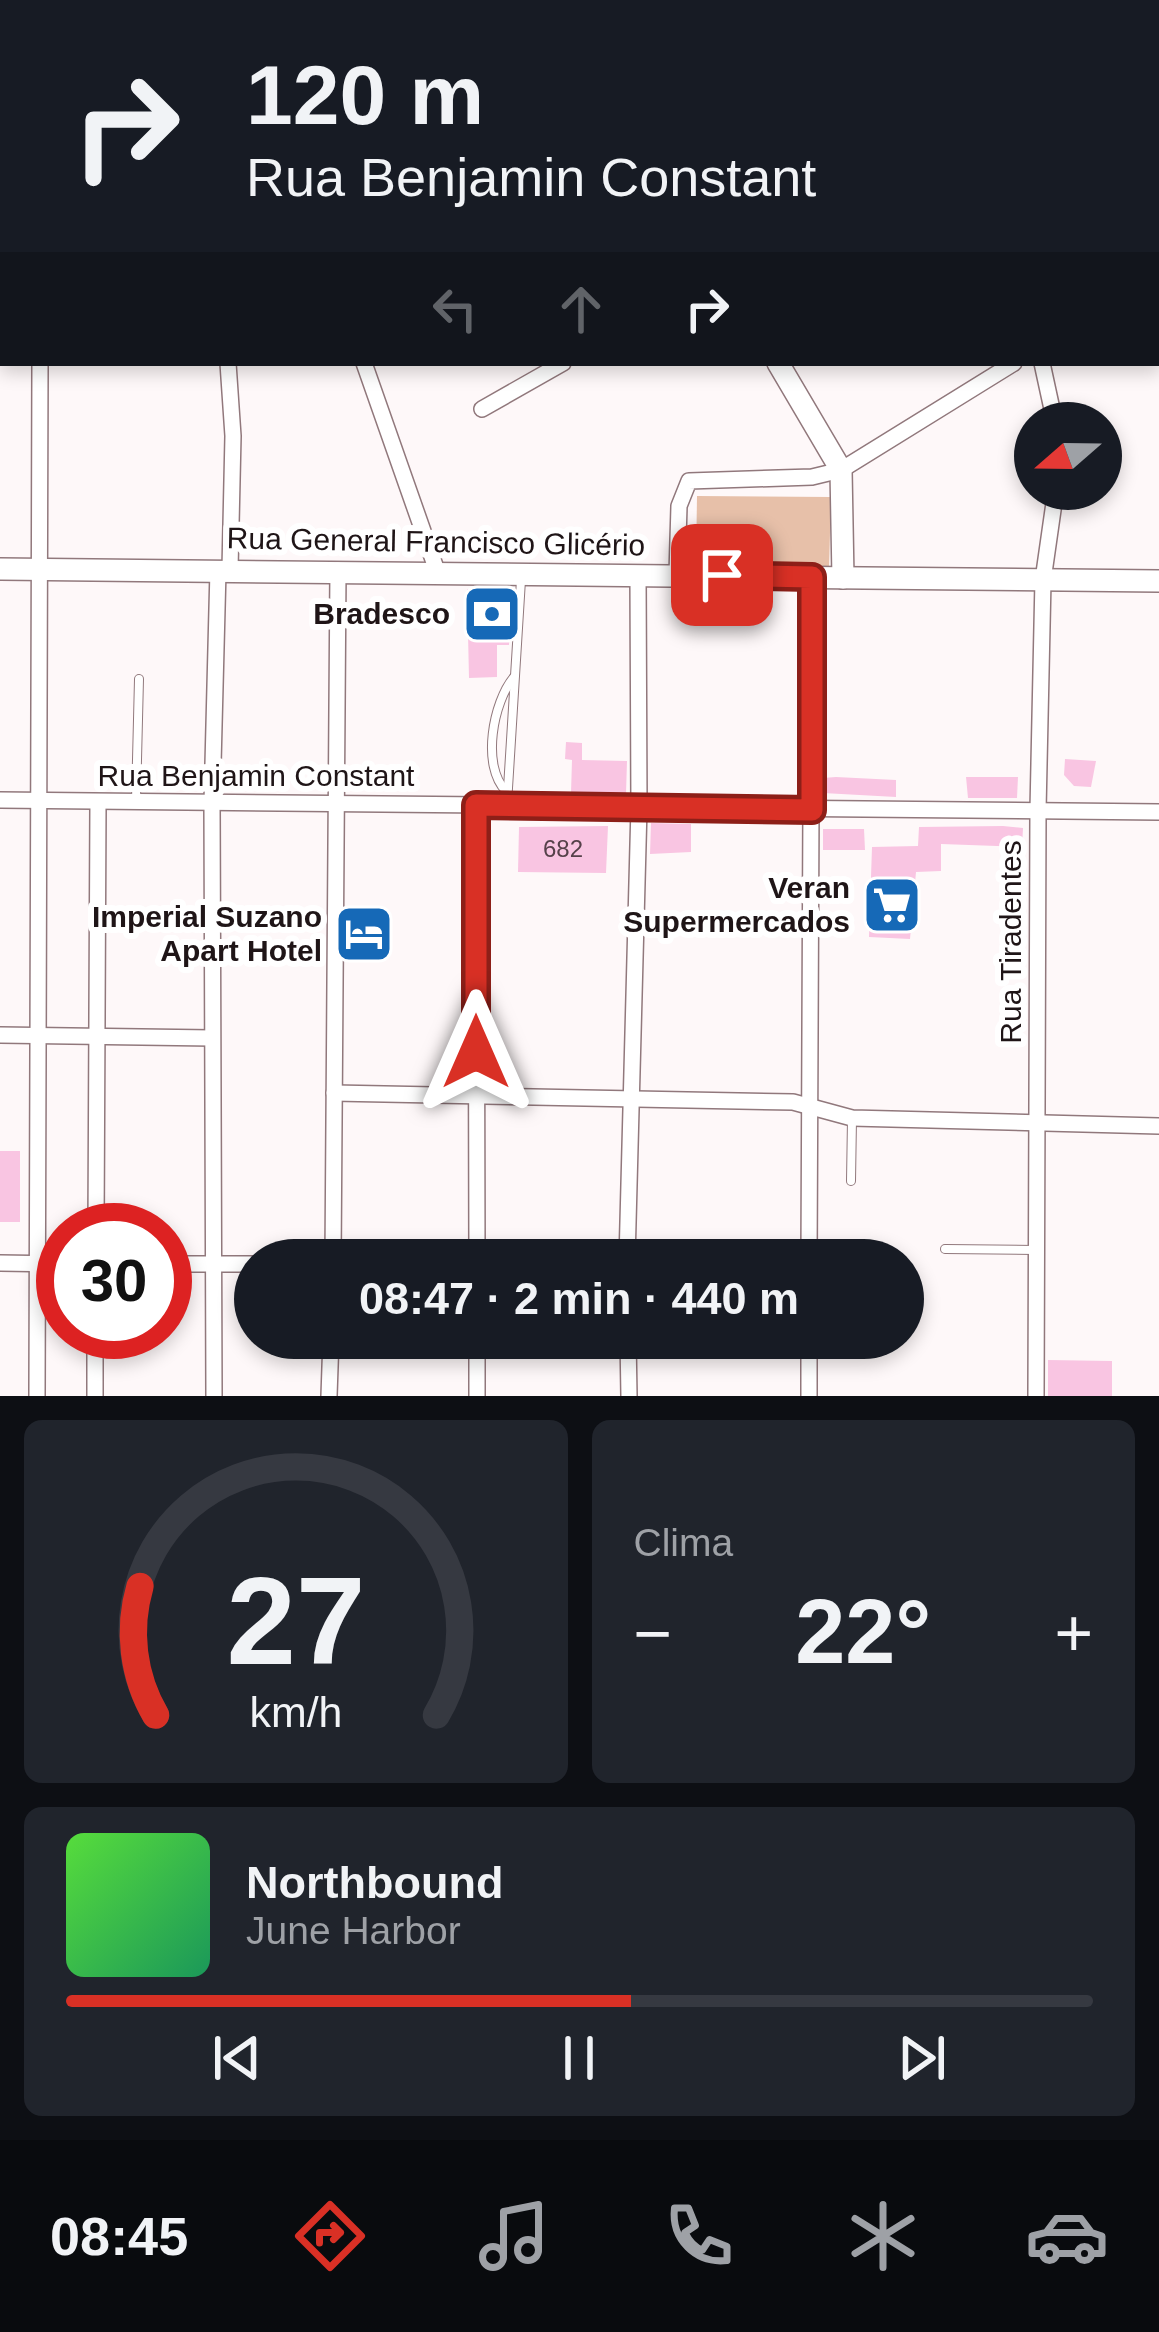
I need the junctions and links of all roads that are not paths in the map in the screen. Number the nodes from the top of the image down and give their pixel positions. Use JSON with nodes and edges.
{"nodes":[{"id":1,"x":40,"y":366,"type":"edge"},
{"id":2,"x":227,"y":366,"type":"edge"},
{"id":3,"x":365,"y":366,"type":"edge"},
{"id":4,"x":558,"y":366,"type":"edge"},
{"id":5,"x":780,"y":366,"type":"edge"},
{"id":6,"x":1010,"y":366,"type":"edge"},
{"id":7,"x":1043,"y":366,"type":"edge"},
{"id":8,"x":1050,"y":402,"type":"edge"},
{"id":9,"x":482,"y":410,"type":"dead end"},
{"id":10,"x":841,"y":470,"type":"junction"},
{"id":11,"x":1053,"y":510,"type":"edge"},
{"id":12,"x":0,"y":568,"type":"edge"},
{"id":13,"x":38,"y":569,"type":"junction"},
{"id":14,"x":224,"y":570,"type":"junction"},
{"id":15,"x":338,"y":570,"type":"junction"},
{"id":16,"x":436,"y":572,"type":"junction"},
{"id":17,"x":521,"y":574,"type":"junction"},
{"id":18,"x":677,"y":574,"type":"junction"},
{"id":19,"x":638,"y":576,"type":"junction"},
{"id":20,"x":812,"y":577,"type":"junction"},
{"id":21,"x":843,"y":578,"type":"junction"},
{"id":22,"x":1043,"y":580,"type":"junction"},
{"id":23,"x":1159,"y":581,"type":"edge"},
{"id":24,"x":514,"y":676,"type":"junction"},
{"id":25,"x":140,"y":679,"type":"dead end"},
{"id":26,"x":507,"y":799,"type":"junction"},
{"id":27,"x":0,"y":800,"type":"edge"},
{"id":28,"x":38,"y":800,"type":"junction"},
{"id":29,"x":136,"y":802,"type":"junction"},
{"id":30,"x":98,"y":803,"type":"junction"},
{"id":31,"x":212,"y":803,"type":"junction"},
{"id":32,"x":340,"y":804,"type":"junction"},
{"id":33,"x":476,"y":805,"type":"junction"},
{"id":34,"x":639,"y":807,"type":"junction"},
{"id":35,"x":812,"y":810,"type":"junction"},
{"id":36,"x":1037,"y":810,"type":"junction"},
{"id":37,"x":1159,"y":812,"type":"edge"},
{"id":38,"x":0,"y":1035,"type":"edge"},
{"id":39,"x":36,"y":1035,"type":"junction"},
{"id":40,"x":97,"y":1036,"type":"junction"},
{"id":41,"x":212,"y":1038,"type":"junction"},
{"id":42,"x":334,"y":1093,"type":"junction"},
{"id":43,"x":477,"y":1098,"type":"junction"},
{"id":44,"x":633,"y":1100,"type":"junction"},
{"id":45,"x":808,"y":1107,"type":"junction"},
{"id":46,"x":852,"y":1118,"type":"junction"},
{"id":47,"x":1038,"y":1126,"type":"junction"},
{"id":48,"x":1159,"y":1126,"type":"edge"},
{"id":49,"x":851,"y":1181,"type":"dead end"},
{"id":50,"x":96,"y":1203,"type":"edge"},
{"id":51,"x":333,"y":1239,"type":"edge"},
{"id":52,"x":477,"y":1239,"type":"edge"},
{"id":53,"x":628,"y":1239,"type":"edge"},
{"id":54,"x":809,"y":1239,"type":"edge"},
{"id":55,"x":945,"y":1249,"type":"dead end"},
{"id":56,"x":1037,"y":1250,"type":"junction"},
{"id":57,"x":0,"y":1263,"type":"edge"},
{"id":58,"x":35,"y":1264,"type":"junction"},
{"id":59,"x":192,"y":1264,"type":"edge"},
{"id":60,"x":214,"y":1264,"type":"junction"},
{"id":61,"x":234,"y":1264,"type":"edge"},
{"id":62,"x":95,"y":1359,"type":"edge"},
{"id":63,"x":330,"y":1359,"type":"edge"},
{"id":64,"x":477,"y":1359,"type":"edge"},
{"id":65,"x":628,"y":1359,"type":"edge"},
{"id":66,"x":809,"y":1359,"type":"edge"},
{"id":67,"x":37,"y":1396,"type":"edge"},
{"id":68,"x":95,"y":1396,"type":"edge"},
{"id":69,"x":214,"y":1396,"type":"edge"},
{"id":70,"x":329,"y":1396,"type":"edge"},
{"id":71,"x":477,"y":1396,"type":"edge"},
{"id":72,"x":629,"y":1396,"type":"edge"},
{"id":73,"x":809,"y":1396,"type":"edge"},
{"id":74,"x":1036,"y":1396,"type":"edge"}],
"edges":[{"from":1,"to":13,"type":"street"},
{"from":2,"to":14,"type":"street"},
{"from":3,"to":16,"type":"street"},
{"from":4,"to":9,"type":"street"},
{"from":5,"to":10,"type":"main road"},
{"from":6,"to":10,"type":"street"},
{"from":7,"to":8,"type":"street"},
{"from":10,"to":18,"type":"street"},
{"from":10,"to":21,"type":"main road"},
{"from":11,"to":22,"type":"street","name":"Rua Tiradentes"},
{"from":12,"to":13,"type":"main road","name":"Rua General Francisco Glicério"},
{"from":13,"to":14,"type":"main road","name":"Rua General Francisco Glicério"},
{"from":13,"to":28,"type":"street"},
{"from":14,"to":15,"type":"main road","name":"Rua General Francisco Glicério"},
{"from":14,"to":31,"type":"street"},
{"from":15,"to":16,"type":"main road","name":"Rua General Francisco Glicério"},
{"from":15,"to":32,"type":"street"},
{"from":16,"to":17,"type":"main road","name":"Rua General Francisco Glicério"},
{"from":17,"to":19,"type":"main road","name":"Rua General Francisco Glicério"},
{"from":17,"to":24,"type":"lane"},
{"from":18,"to":19,"type":"main road","name":"Rua General Francisco Glicério"},
{"from":18,"to":20,"type":"main road","name":"Rua General Francisco Glicério"},
{"from":19,"to":34,"type":"street"},
{"from":20,"to":21,"type":"main road","name":"Rua General Francisco Glicério"},
{"from":20,"to":35,"type":"street"},
{"from":21,"to":22,"type":"main road","name":"Rua General Francisco Glicério"},
{"from":22,"to":23,"type":"main road","name":"Rua General Francisco Glicério"},
{"from":22,"to":36,"type":"street","name":"Rua Tiradentes"},
{"from":24,"to":26,"type":"lane"},
{"from":24,"to":26,"type":"lane"},
{"from":25,"to":29,"type":"lane"},
{"from":26,"to":33,"type":"street","name":"Rua Benjamin Constant"},
{"from":26,"to":34,"type":"street","name":"Rua Benjamin Constant"},
{"from":27,"to":28,"type":"street","name":"Rua Benjamin Constant"},
{"from":28,"to":30,"type":"street","name":"Rua Benjamin Constant"},
{"from":28,"to":39,"type":"street"},
{"from":29,"to":30,"type":"street","name":"Rua Benjamin Constant"},
{"from":29,"to":31,"type":"street","name":"Rua Benjamin Constant"},
{"from":30,"to":40,"type":"street"},
{"from":31,"to":32,"type":"street","name":"Rua Benjamin Constant"},
{"from":31,"to":41,"type":"street"},
{"from":32,"to":33,"type":"street","name":"Rua Benjamin Constant"},
{"from":32,"to":42,"type":"street"},
{"from":33,"to":43,"type":"street"},
{"from":34,"to":35,"type":"street","name":"Rua Benjamin Constant"},
{"from":34,"to":44,"type":"street"},
{"from":35,"to":36,"type":"street","name":"Rua Benjamin Constant"},
{"from":35,"to":45,"type":"street"},
{"from":36,"to":37,"type":"street","name":"Rua Benjamin Constant"},
{"from":36,"to":47,"type":"street","name":"Rua Tiradentes"},
{"from":38,"to":39,"type":"street"},
{"from":39,"to":40,"type":"street"},
{"from":39,"to":58,"type":"street"},
{"from":40,"to":41,"type":"street"},
{"from":40,"to":50,"type":"street"},
{"from":41,"to":60,"type":"street"},
{"from":42,"to":43,"type":"street"},
{"from":42,"to":51,"type":"street"},
{"from":43,"to":44,"type":"street"},
{"from":43,"to":52,"type":"street"},
{"from":44,"to":45,"type":"street"},
{"from":44,"to":53,"type":"street"},
{"from":45,"to":46,"type":"street"},
{"from":45,"to":54,"type":"street"},
{"from":46,"to":47,"type":"street"},
{"from":46,"to":49,"type":"lane"},
{"from":47,"to":48,"type":"street"},
{"from":47,"to":56,"type":"street","name":"Rua Tiradentes"},
{"from":55,"to":56,"type":"lane"},
{"from":56,"to":74,"type":"street","name":"Rua Tiradentes"},
{"from":57,"to":58,"type":"street"},
{"from":58,"to":67,"type":"street"},
{"from":59,"to":60,"type":"street"},
{"from":60,"to":61,"type":"street"},
{"from":60,"to":69,"type":"street"},
{"from":62,"to":68,"type":"street"},
{"from":63,"to":70,"type":"street"},
{"from":64,"to":71,"type":"street"},
{"from":65,"to":72,"type":"street"},
{"from":66,"to":73,"type":"street"}]}
